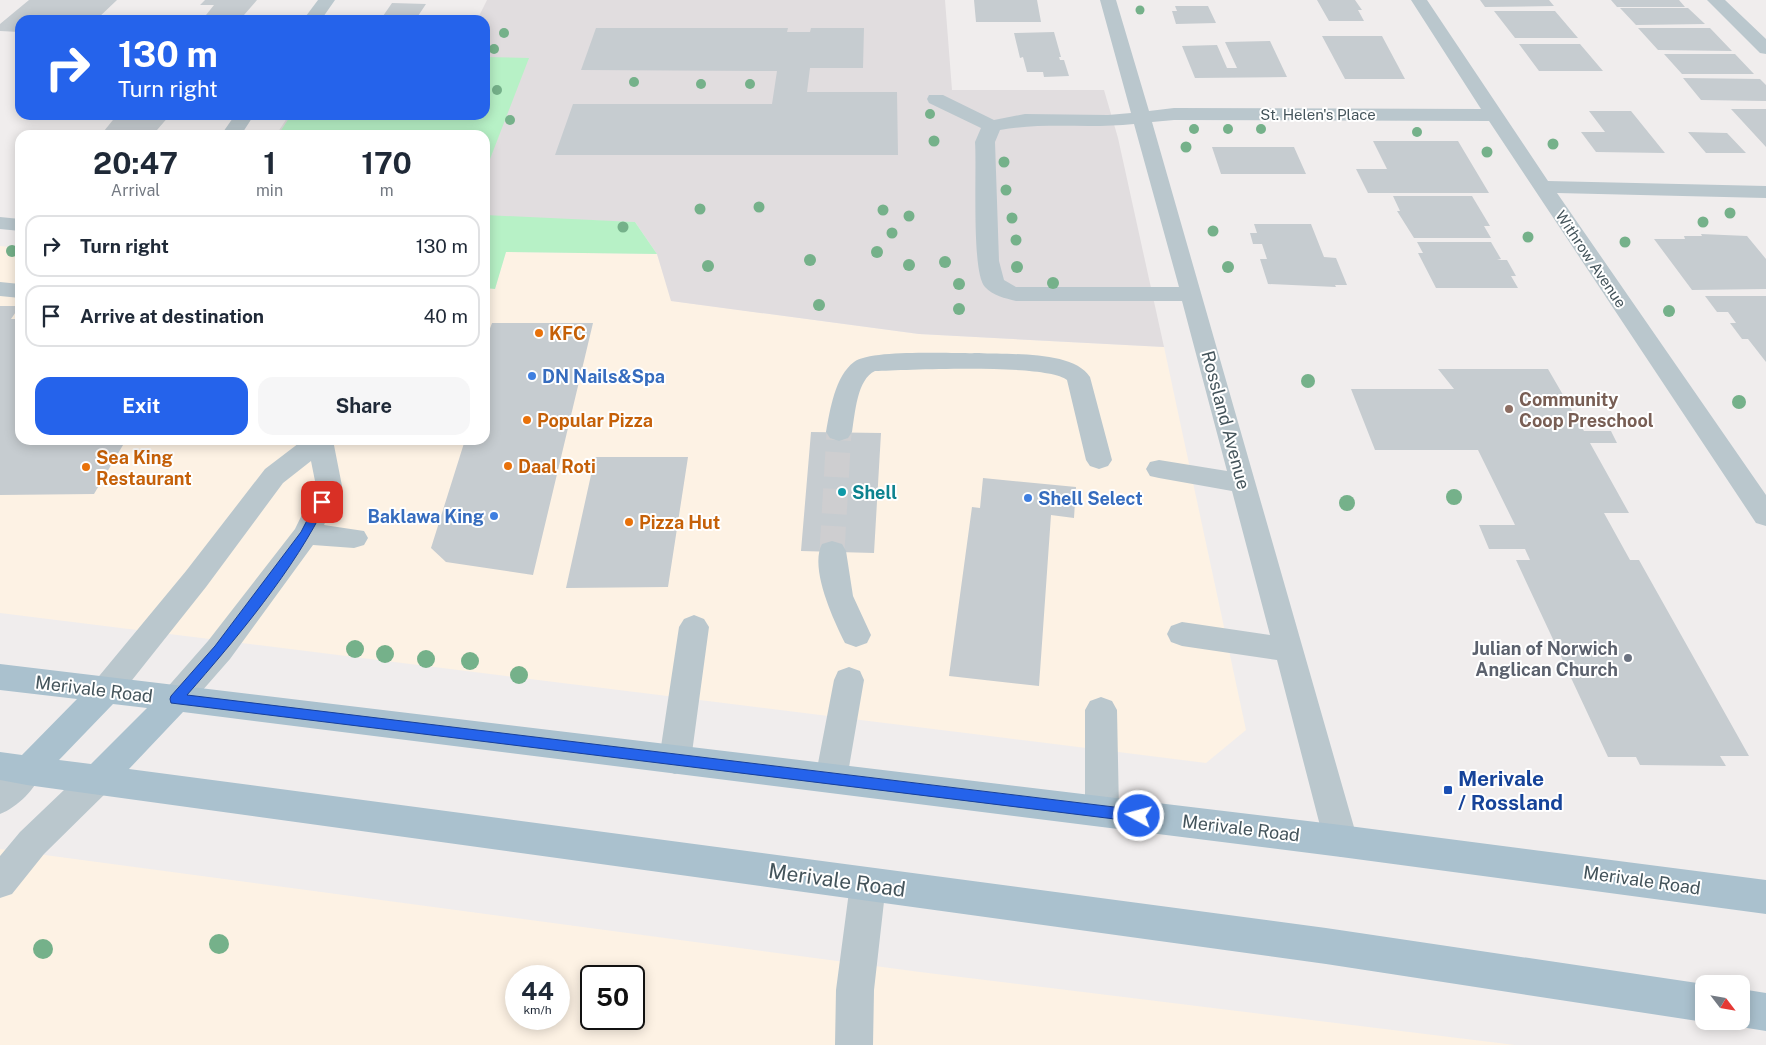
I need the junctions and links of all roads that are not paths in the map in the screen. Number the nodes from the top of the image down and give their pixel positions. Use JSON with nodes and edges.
{"nodes":[{"id":1,"x":327,"y":0,"type":"edge"},
{"id":2,"x":1108,"y":0,"type":"edge"},
{"id":3,"x":1419,"y":0,"type":"edge"},
{"id":4,"x":1715,"y":0,"type":"edge"},
{"id":5,"x":316,"y":15,"type":"edge"},
{"id":6,"x":1759,"y":35,"type":"edge"},
{"id":7,"x":1766,"y":48,"type":"edge"},
{"id":8,"x":936,"y":98,"type":"dead end"},
{"id":9,"x":1495,"y":115,"type":"junction"},
{"id":10,"x":1141,"y":117,"type":"junction"},
{"id":11,"x":992,"y":126,"type":"junction"},
{"id":12,"x":1542,"y":187,"type":"junction"},
{"id":13,"x":1766,"y":192,"type":"edge"},
{"id":14,"x":0,"y":224,"type":"edge"},
{"id":15,"x":15,"y":225,"type":"edge"},
{"id":16,"x":0,"y":289,"type":"edge"},
{"id":17,"x":15,"y":290,"type":"edge"},
{"id":18,"x":1192,"y":294,"type":"junction"},
{"id":19,"x":839,"y":432,"type":"tunnel mouth"},
{"id":20,"x":314,"y":445,"type":"edge"},
{"id":21,"x":321,"y":445,"type":"edge"},
{"id":22,"x":1099,"y":460,"type":"dead end"},
{"id":23,"x":1159,"y":469,"type":"dead end"},
{"id":24,"x":1243,"y":483,"type":"junction"},
{"id":25,"x":1766,"y":516,"type":"edge"},
{"id":26,"x":306,"y":534,"type":"junction"},
{"id":27,"x":354,"y":538,"type":"dead end"},
{"id":28,"x":832,"y":551,"type":"tunnel mouth"},
{"id":29,"x":694,"y":627,"type":"dead end"},
{"id":30,"x":1182,"y":634,"type":"dead end"},
{"id":31,"x":856,"y":635,"type":"dead end"},
{"id":32,"x":1288,"y":650,"type":"junction"},
{"id":33,"x":0,"y":677,"type":"edge"},
{"id":34,"x":849,"y":680,"type":"dead end"},
{"id":35,"x":106,"y":690,"type":"junction"},
{"id":36,"x":176,"y":699,"type":"junction"},
{"id":37,"x":1101,"y":710,"type":"dead end"},
{"id":38,"x":675,"y":760,"type":"junction"},
{"id":39,"x":14,"y":768,"type":"edge"},
{"id":40,"x":98,"y":778,"type":"junction"},
{"id":41,"x":832,"y":779,"type":"junction"},
{"id":42,"x":0,"y":799,"type":"edge"},
{"id":43,"x":1102,"y":811,"type":"junction"},
{"id":44,"x":1341,"y":840,"type":"junction"},
{"id":45,"x":0,"y":882,"type":"edge"},
{"id":46,"x":868,"y":884,"type":"junction"},
{"id":47,"x":1766,"y":896,"type":"edge"},
{"id":48,"x":1695,"y":1002,"type":"edge"},
{"id":49,"x":1750,"y":1009,"type":"edge"},
{"id":50,"x":1766,"y":1012,"type":"edge"},
{"id":51,"x":854,"y":1045,"type":"edge"}],
"edges":[{"from":1,"to":5,"type":"street"},
{"from":2,"to":10,"type":"street","name":"Rossland Avenue"},
{"from":3,"to":9,"type":"street","name":"Withrow Avenue"},
{"from":4,"to":6,"type":"street"},
{"from":6,"to":7,"type":"street"},
{"from":8,"to":11,"type":"street"},
{"from":9,"to":10,"type":"street","name":"St. Helen's Place"},
{"from":9,"to":12,"type":"street","name":"Withrow Avenue"},
{"from":10,"to":11,"type":"street","name":"St. Helen's Place"},
{"from":10,"to":18,"type":"street","name":"Rossland Avenue"},
{"from":11,"to":18,"type":"street"},
{"from":12,"to":13,"type":"street"},
{"from":12,"to":25,"type":"street","name":"Withrow Avenue"},
{"from":14,"to":15,"type":"street"},
{"from":16,"to":17,"type":"street"},
{"from":18,"to":24,"type":"street","name":"Rossland Avenue"},
{"from":19,"to":22,"type":"street"},
{"from":20,"to":35,"type":"street"},
{"from":21,"to":26,"type":"street"},
{"from":23,"to":24,"type":"street"},
{"from":24,"to":32,"type":"street","name":"Rossland Avenue"},
{"from":26,"to":27,"type":"street"},
{"from":26,"to":36,"type":"street"},
{"from":28,"to":31,"type":"street"},
{"from":29,"to":38,"type":"street"},
{"from":30,"to":32,"type":"street"},
{"from":32,"to":44,"type":"street","name":"Rossland Avenue"},
{"from":33,"to":35,"type":"main road","name":"Merivale Road"},
{"from":34,"to":41,"type":"street"},
{"from":35,"to":36,"type":"main road","name":"Merivale Road"},
{"from":35,"to":39,"type":"main road"},
{"from":36,"to":38,"type":"main road","name":"Merivale Road"},
{"from":36,"to":40,"type":"main road"},
{"from":37,"to":43,"type":"street"},
{"from":38,"to":41,"type":"main road","name":"Merivale Road"},
{"from":39,"to":40,"type":"main road","name":"Merivale Road"},
{"from":39,"to":42,"type":"street"},
{"from":40,"to":45,"type":"street"},
{"from":40,"to":46,"type":"main road","name":"Merivale Road"},
{"from":41,"to":43,"type":"main road","name":"Merivale Road"},
{"from":43,"to":44,"type":"main road","name":"Merivale Road"},
{"from":44,"to":47,"type":"main road","name":"Merivale Road"},
{"from":46,"to":48,"type":"main road","name":"Merivale Road"},
{"from":46,"to":51,"type":"street"},
{"from":49,"to":50,"type":"main road"}]}
